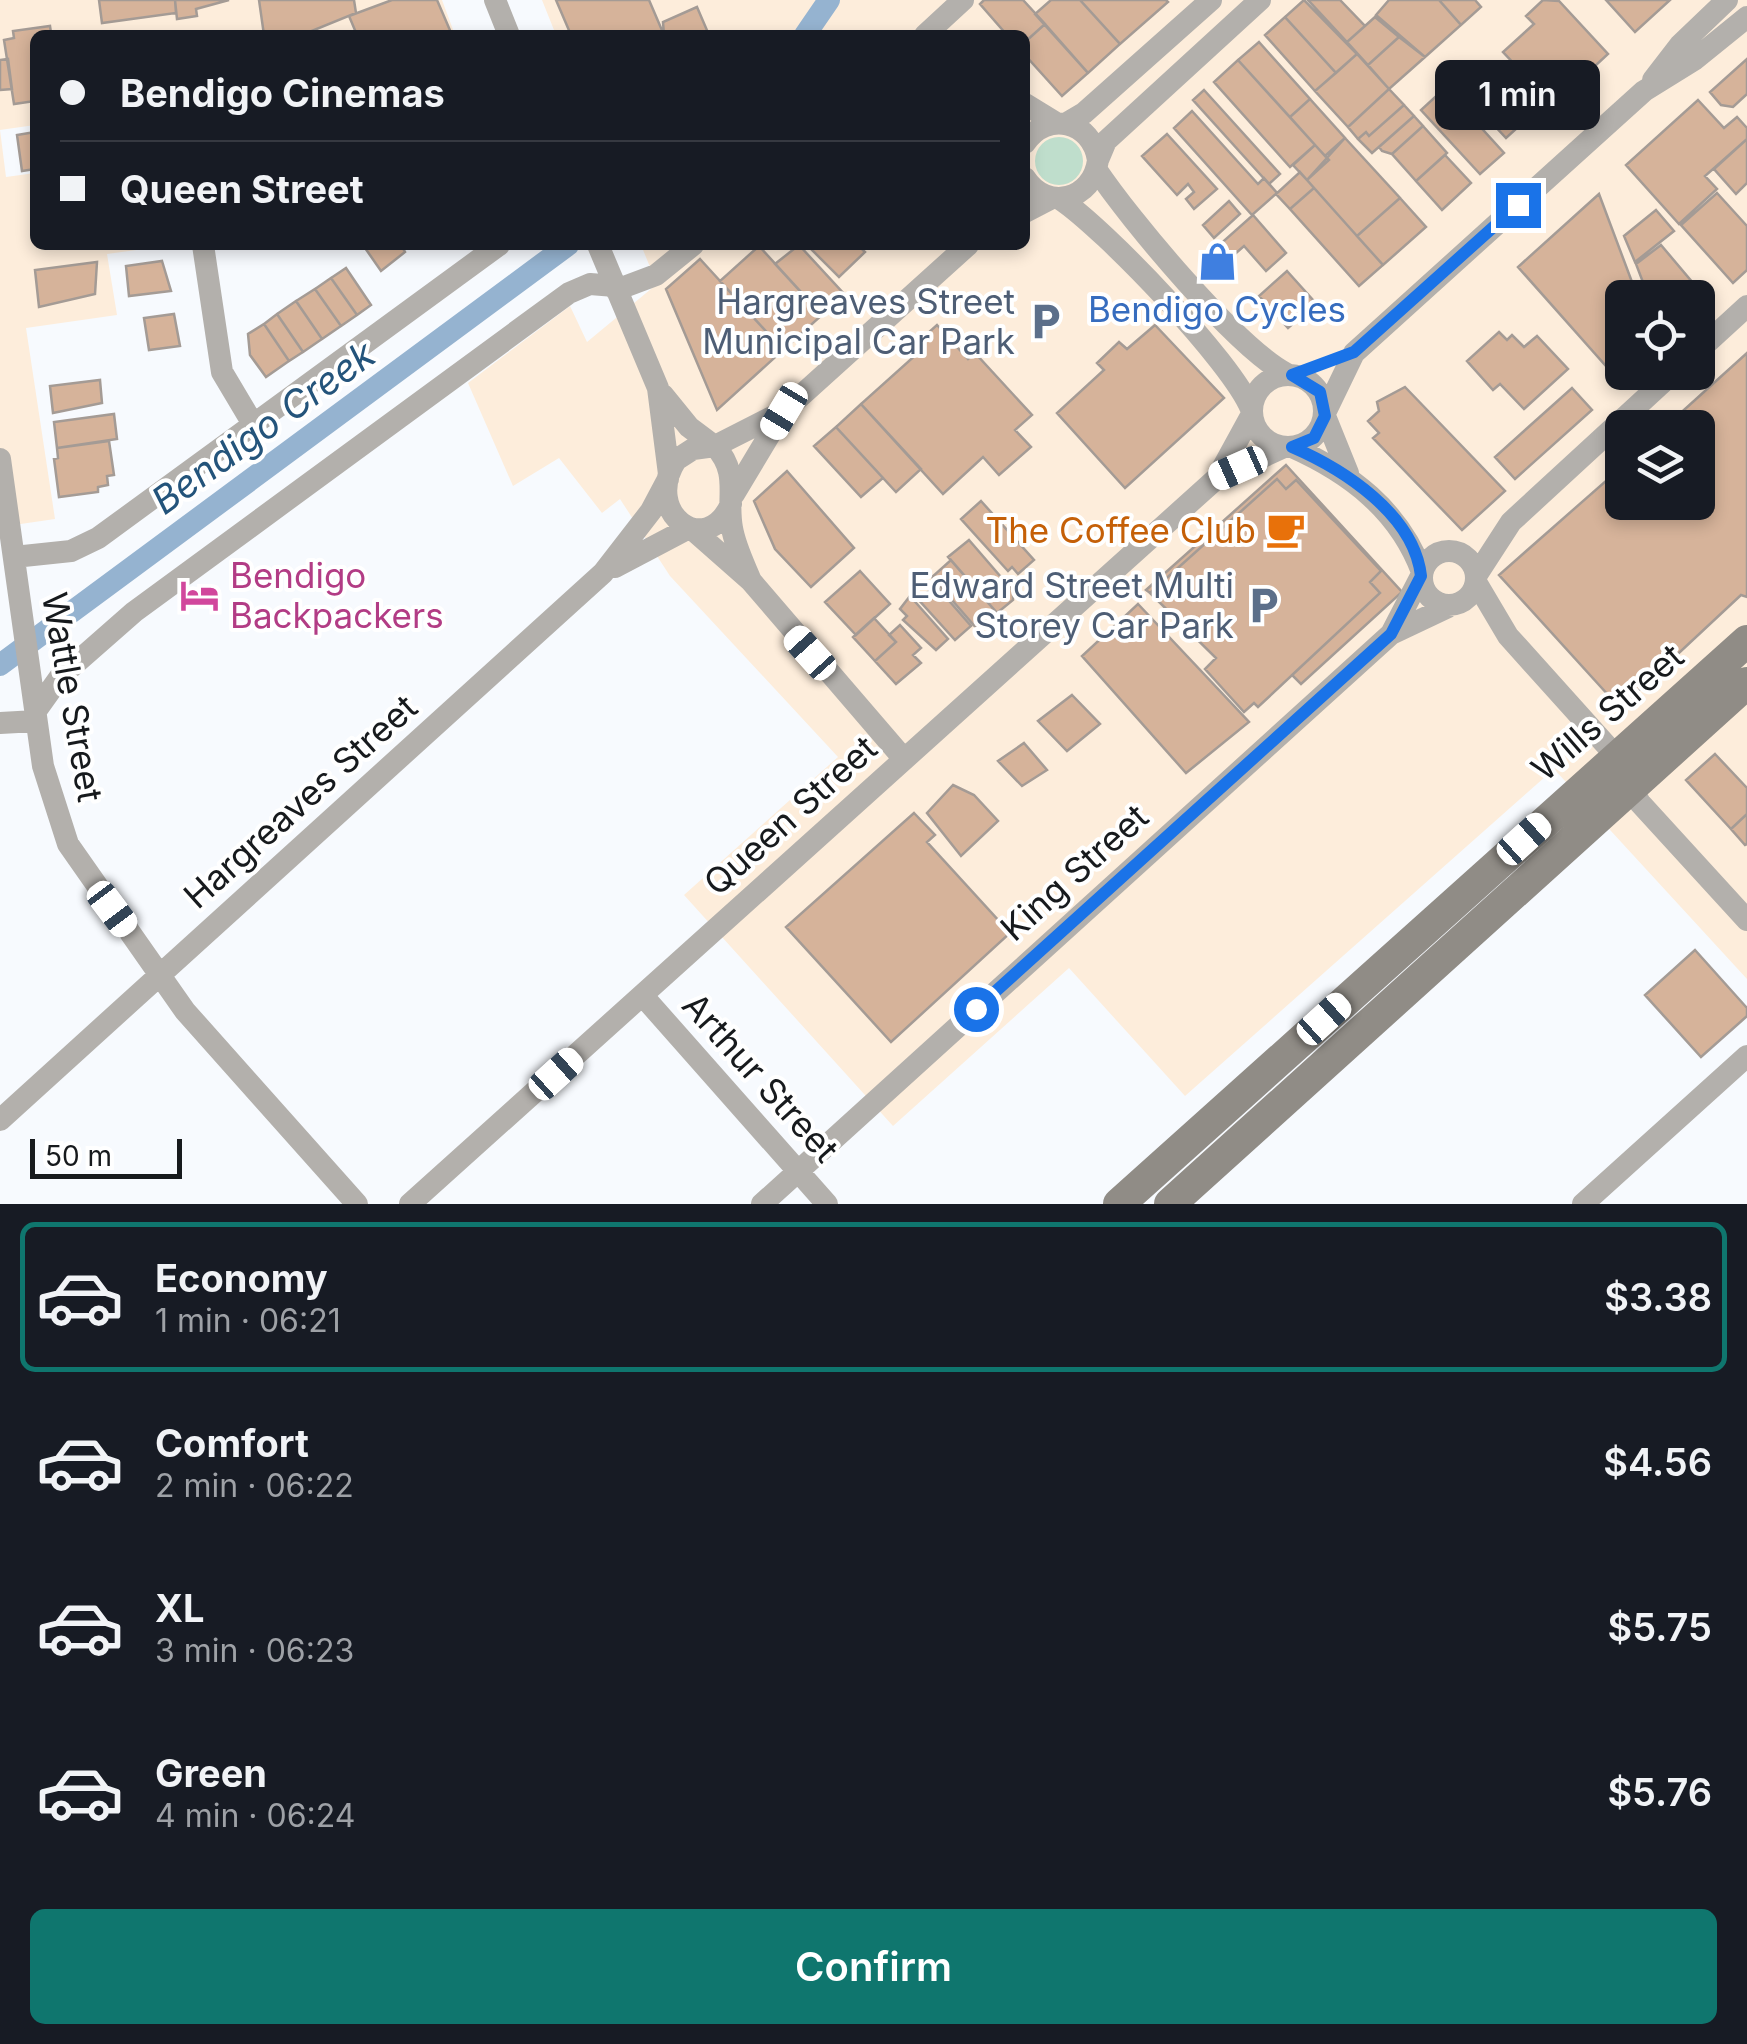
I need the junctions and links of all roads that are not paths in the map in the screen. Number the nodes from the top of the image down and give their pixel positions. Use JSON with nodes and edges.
{"nodes":[{"id":1,"x":495,"y":0,"type":"edge"},
{"id":2,"x":963,"y":0,"type":"edge"},
{"id":3,"x":1210,"y":0,"type":"edge"},
{"id":4,"x":1260,"y":0,"type":"edge"},
{"id":5,"x":1727,"y":0,"type":"edge"},
{"id":6,"x":1747,"y":16,"type":"edge"},
{"id":7,"x":934,"y":29,"type":"edge"},
{"id":8,"x":507,"y":30,"type":"edge"},
{"id":9,"x":1644,"y":91,"type":"junction"},
{"id":10,"x":1030,"y":107,"type":"edge"},
{"id":11,"x":1061,"y":123,"type":"junction"},
{"id":12,"x":1030,"y":138,"type":"edge"},
{"id":13,"x":1097,"y":165,"type":"junction"},
{"id":14,"x":1030,"y":184,"type":"edge"},
{"id":15,"x":1056,"y":199,"type":"junction"},
{"id":16,"x":1030,"y":210,"type":"edge"},
{"id":17,"x":204,"y":250,"type":"edge"},
{"id":18,"x":493,"y":250,"type":"edge"},
{"id":19,"x":687,"y":250,"type":"edge"},
{"id":20,"x":962,"y":250,"type":"edge"},
{"id":21,"x":601,"y":251,"type":"edge"},
{"id":22,"x":615,"y":288,"type":"junction"},
{"id":23,"x":1747,"y":306,"type":"edge"},
{"id":24,"x":1715,"y":335,"type":"edge"},
{"id":25,"x":1354,"y":352,"type":"junction"},
{"id":26,"x":1290,"y":374,"type":"junction"},
{"id":27,"x":658,"y":388,"type":"junction"},
{"id":28,"x":1654,"y":390,"type":"edge"},
{"id":29,"x":784,"y":411,"type":"junction"},
{"id":30,"x":1252,"y":412,"type":"junction"},
{"id":31,"x":1325,"y":414,"type":"junction"},
{"id":32,"x":254,"y":424,"type":"junction"},
{"id":33,"x":714,"y":445,"type":"junction"},
{"id":34,"x":1288,"y":447,"type":"junction"},
{"id":35,"x":0,"y":460,"type":"edge"},
{"id":36,"x":1348,"y":473,"type":"junction"},
{"id":37,"x":669,"y":477,"type":"junction"},
{"id":38,"x":1217,"y":478,"type":"junction"},
{"id":39,"x":731,"y":500,"type":"junction"},
{"id":40,"x":690,"y":528,"type":"junction"},
{"id":41,"x":1402,"y":530,"type":"junction"},
{"id":42,"x":1446,"y":550,"type":"junction"},
{"id":43,"x":14,"y":557,"type":"junction"},
{"id":44,"x":603,"y":573,"type":"junction"},
{"id":45,"x":1422,"y":574,"type":"junction"},
{"id":46,"x":1476,"y":579,"type":"junction"},
{"id":47,"x":751,"y":581,"type":"junction"},
{"id":48,"x":9,"y":595,"type":"edge"},
{"id":49,"x":1451,"y":607,"type":"junction"},
{"id":50,"x":1391,"y":634,"type":"junction"},
{"id":51,"x":1508,"y":636,"type":"junction"},
{"id":52,"x":1747,"y":641,"type":"edge"},
{"id":53,"x":1747,"y":682,"type":"edge"},
{"id":54,"x":1691,"y":712,"type":"junction"},
{"id":55,"x":36,"y":716,"type":"junction"},
{"id":56,"x":0,"y":723,"type":"edge"},
{"id":57,"x":903,"y":758,"type":"junction"},
{"id":58,"x":1614,"y":759,"type":"junction"},
{"id":59,"x":1630,"y":791,"type":"junction"},
{"id":60,"x":1747,"y":920,"type":"edge"},
{"id":61,"x":160,"y":976,"type":"junction"},
{"id":62,"x":643,"y":996,"type":"junction"},
{"id":63,"x":1747,"y":1056,"type":"edge"},
{"id":64,"x":0,"y":1120,"type":"edge"},
{"id":65,"x":798,"y":1171,"type":"junction"},
{"id":66,"x":357,"y":1204,"type":"edge"},
{"id":67,"x":410,"y":1204,"type":"edge"},
{"id":68,"x":762,"y":1204,"type":"edge"},
{"id":69,"x":827,"y":1204,"type":"edge"},
{"id":70,"x":1120,"y":1204,"type":"edge"},
{"id":71,"x":1170,"y":1204,"type":"edge"},
{"id":72,"x":1583,"y":1204,"type":"edge"}],
"edges":[{"from":1,"to":8,"type":"street"},
{"from":2,"to":7,"type":"street"},
{"from":3,"to":11,"type":"street"},
{"from":4,"to":13,"type":"street"},
{"from":5,"to":9,"type":"street"},
{"from":6,"to":9,"type":"street"},
{"from":9,"to":25,"type":"street"},
{"from":10,"to":11,"type":"street"},
{"from":11,"to":12,"type":"street"},
{"from":11,"to":13,"type":"street"},
{"from":13,"to":15,"type":"street"},
{"from":13,"to":26,"type":"street"},
{"from":14,"to":15,"type":"street"},
{"from":15,"to":16,"type":"street"},
{"from":15,"to":30,"type":"street"},
{"from":17,"to":32,"type":"street"},
{"from":18,"to":32,"type":"street"},
{"from":19,"to":22,"type":"street"},
{"from":20,"to":29,"type":"street"},
{"from":21,"to":22,"type":"street"},
{"from":22,"to":27,"type":"street"},
{"from":22,"to":55,"type":"street"},
{"from":23,"to":24,"type":"street"},
{"from":25,"to":26,"type":"street"},
{"from":25,"to":31,"type":"street"},
{"from":26,"to":30,"type":"street"},
{"from":26,"to":31,"type":"street"},
{"from":27,"to":33,"type":"street"},
{"from":27,"to":37,"type":"street"},
{"from":28,"to":46,"type":"street"},
{"from":29,"to":33,"type":"street"},
{"from":29,"to":39,"type":"street"},
{"from":30,"to":34,"type":"street"},
{"from":30,"to":38,"type":"street","name":"Queen Street"},
{"from":31,"to":34,"type":"street"},
{"from":31,"to":36,"type":"street"},
{"from":32,"to":43,"type":"street"},
{"from":33,"to":37,"type":"street"},
{"from":33,"to":39,"type":"street"},
{"from":34,"to":36,"type":"street"},
{"from":34,"to":38,"type":"street","name":"Queen Street"},
{"from":35,"to":43,"type":"street","name":"Wattle Street"},
{"from":36,"to":41,"type":"street"},
{"from":37,"to":40,"type":"street"},
{"from":37,"to":44,"type":"street","name":"Hargreaves Street"},
{"from":38,"to":57,"type":"street","name":"Queen Street"},
{"from":39,"to":40,"type":"street"},
{"from":39,"to":47,"type":"street"},
{"from":40,"to":44,"type":"street","name":"Hargreaves Street"},
{"from":40,"to":47,"type":"street"},
{"from":41,"to":42,"type":"street"},
{"from":41,"to":45,"type":"street"},
{"from":42,"to":45,"type":"street"},
{"from":42,"to":46,"type":"street"},
{"from":43,"to":48,"type":"street","name":"Wattle Street"},
{"from":44,"to":61,"type":"street","name":"Hargreaves Street"},
{"from":45,"to":49,"type":"street"},
{"from":45,"to":50,"type":"street","name":"King Street"},
{"from":46,"to":49,"type":"street"},
{"from":46,"to":51,"type":"street"},
{"from":47,"to":57,"type":"street"},
{"from":48,"to":55,"type":"street","name":"Wattle Street"},
{"from":49,"to":50,"type":"street","name":"King Street"},
{"from":49,"to":51,"type":"street"},
{"from":50,"to":65,"type":"street","name":"King Street"},
{"from":51,"to":58,"type":"street"},
{"from":52,"to":54,"type":"main road","name":"Wills Street"},
{"from":53,"to":54,"type":"main road","name":"Wills Street"},
{"from":54,"to":58,"type":"main road","name":"Wills Street"},
{"from":54,"to":59,"type":"main road","name":"Wills Street"},
{"from":55,"to":56,"type":"street"},
{"from":55,"to":61,"type":"street","name":"Wattle Street"},
{"from":57,"to":62,"type":"street","name":"Queen Street"},
{"from":58,"to":59,"type":"street"},
{"from":58,"to":70,"type":"main road","name":"Wills Street"},
{"from":59,"to":60,"type":"street"},
{"from":59,"to":71,"type":"main road","name":"Wills Street"},
{"from":61,"to":64,"type":"street","name":"Hargreaves Street"},
{"from":61,"to":66,"type":"street","name":"Wattle Street"},
{"from":62,"to":65,"type":"street","name":"Arthur Street"},
{"from":62,"to":67,"type":"street","name":"Queen Street"},
{"from":63,"to":72,"type":"street"},
{"from":65,"to":68,"type":"street","name":"King Street"},
{"from":65,"to":69,"type":"street","name":"Arthur Street"}]}
